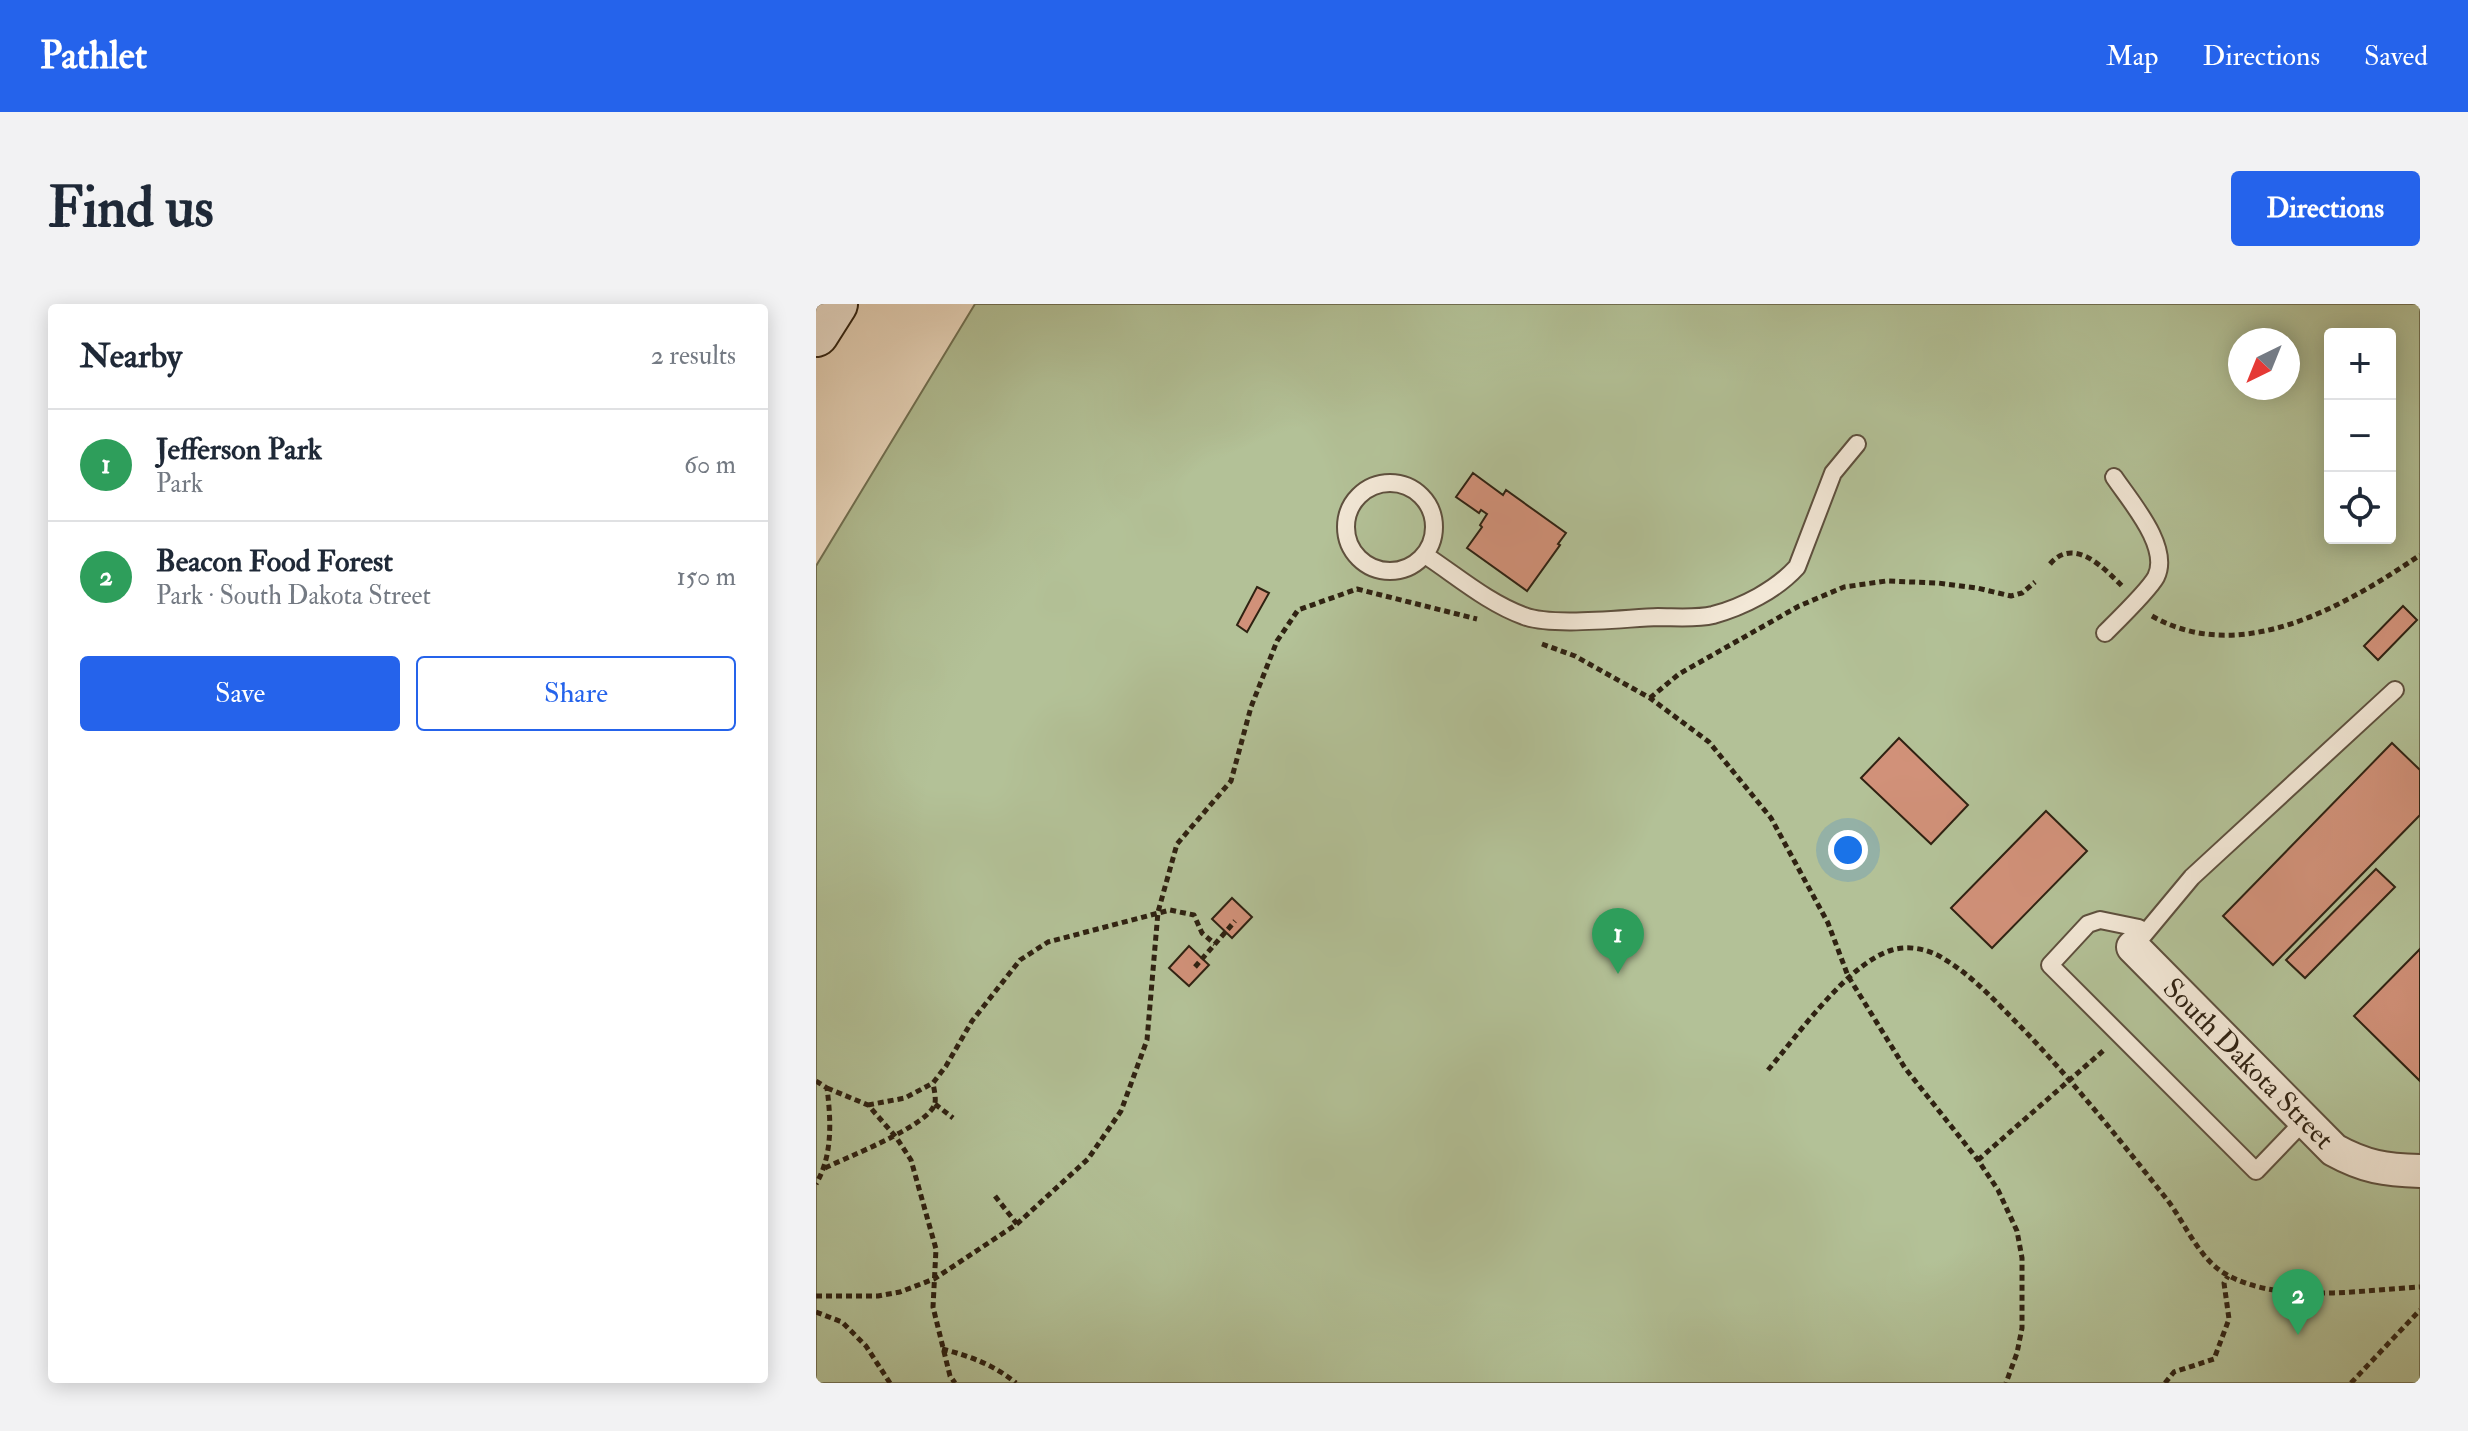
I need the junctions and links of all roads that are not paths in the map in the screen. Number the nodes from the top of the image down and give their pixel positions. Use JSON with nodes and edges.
{"nodes":[{"id":1,"x":835,"y":304,"type":"edge"},
{"id":2,"x":816,"y":334,"type":"edge"},
{"id":3,"x":1857,"y":444,"type":"dead end"},
{"id":4,"x":2114,"y":477,"type":"dead end"},
{"id":5,"x":1425,"y":555,"type":"junction"},
{"id":6,"x":2105,"y":633,"type":"dead end"},
{"id":7,"x":2395,"y":690,"type":"dead end"},
{"id":8,"x":2136,"y":938,"type":"junction"},
{"id":9,"x":2305,"y":1120,"type":"junction"},
{"id":10,"x":2420,"y":1171,"type":"edge"}],
"edges":[{"from":1,"to":2,"type":"main road"},
{"from":3,"to":5,"type":"lane"},
{"from":4,"to":6,"type":"lane"},
{"from":5,"to":5,"type":"lane"},
{"from":7,"to":8,"type":"lane"},
{"from":8,"to":9,"type":"street","name":"South Dakota Street"},
{"from":8,"to":9,"type":"lane"},
{"from":9,"to":10,"type":"street","name":"South Dakota Street"}]}
